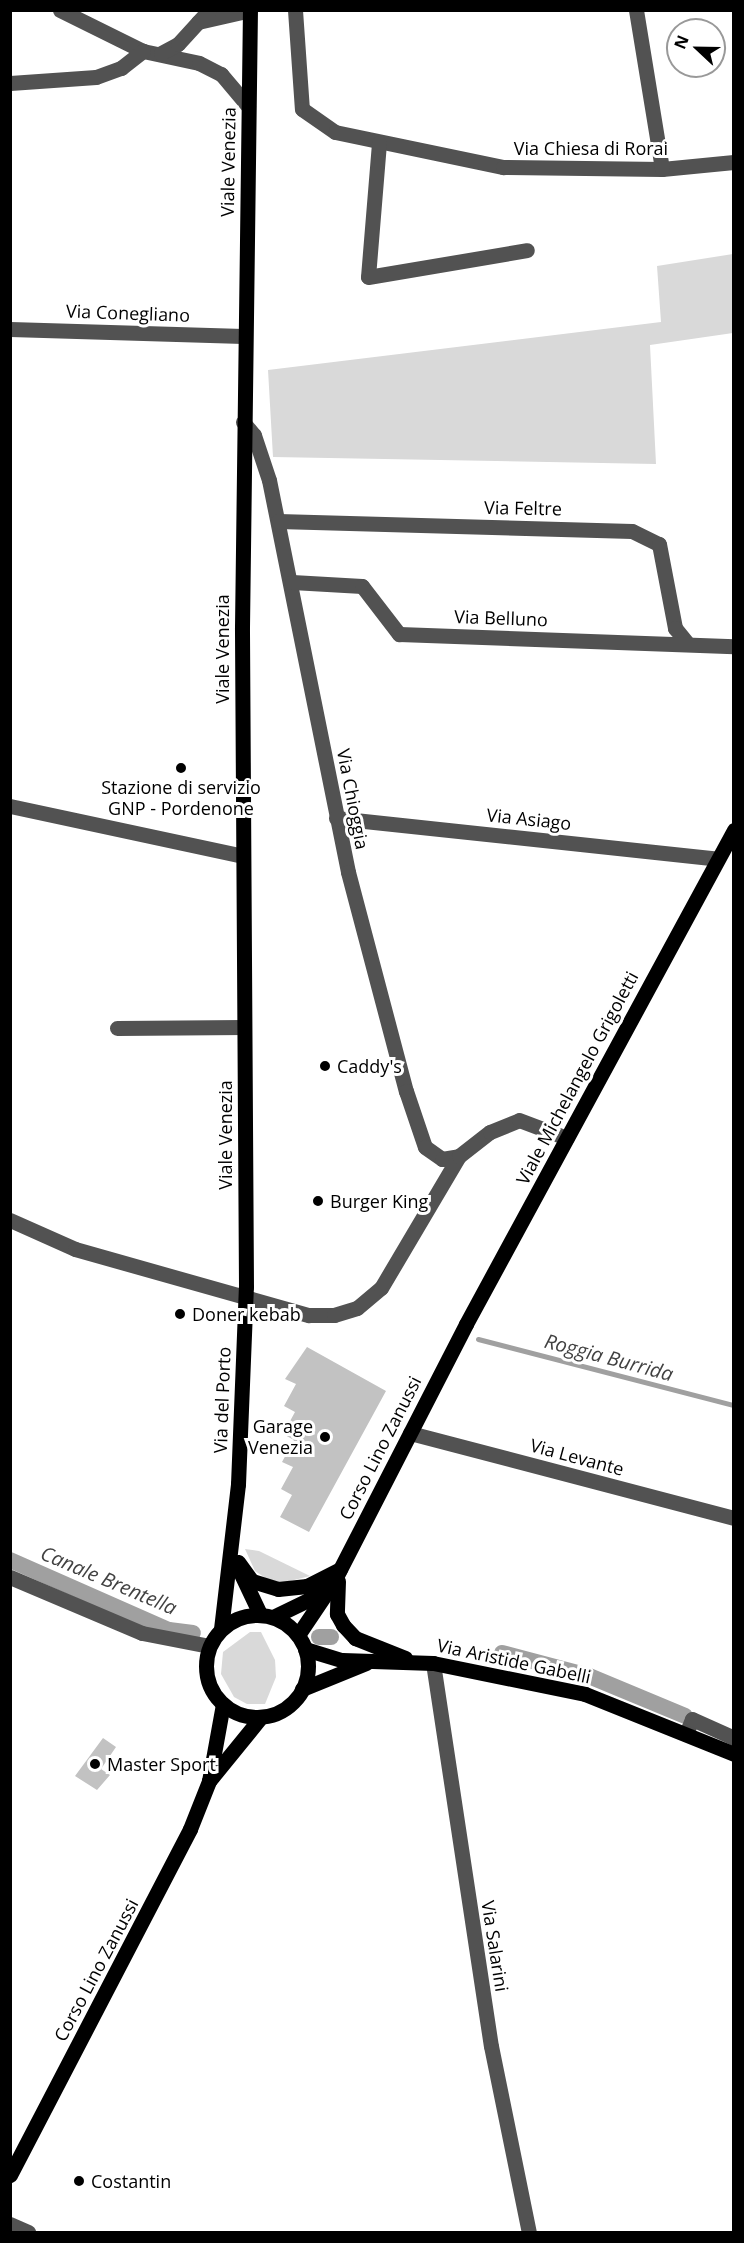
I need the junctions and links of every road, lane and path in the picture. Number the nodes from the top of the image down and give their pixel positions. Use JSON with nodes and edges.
{"nodes":[{"id":1,"x":60,"y":10,"type":"edge"},
{"id":2,"x":209,"y":10,"type":"edge"},
{"id":3,"x":250,"y":10,"type":"edge"},
{"id":4,"x":295,"y":10,"type":"edge"},
{"id":5,"x":636,"y":10,"type":"edge"},
{"id":6,"x":194,"y":17,"type":"edge"},
{"id":7,"x":143,"y":51,"type":"junction"},
{"id":8,"x":161,"y":53,"type":"junction"},
{"id":9,"x":10,"y":83,"type":"edge"},
{"id":10,"x":248,"y":106,"type":"junction"},
{"id":11,"x":379,"y":143,"type":"junction"},
{"id":12,"x":734,"y":162,"type":"edge"},
{"id":13,"x":662,"y":170,"type":"junction"},
{"id":14,"x":527,"y":250,"type":"dead end"},
{"id":15,"x":10,"y":329,"type":"edge"},
{"id":16,"x":243,"y":336,"type":"junction"},
{"id":17,"x":243,"y":422,"type":"junction"},
{"id":18,"x":278,"y":521,"type":"junction"},
{"id":19,"x":292,"y":582,"type":"junction"},
{"id":20,"x":687,"y":643,"type":"junction"},
{"id":21,"x":734,"y":646,"type":"edge"},
{"id":22,"x":10,"y":806,"type":"edge"},
{"id":23,"x":336,"y":818,"type":"junction"},
{"id":24,"x":734,"y":830,"type":"edge"},
{"id":25,"x":243,"y":856,"type":"junction"},
{"id":26,"x":718,"y":859,"type":"junction"},
{"id":27,"x":244,"y":1027,"type":"junction"},
{"id":28,"x":117,"y":1028,"type":"dead end"},
{"id":29,"x":567,"y":1138,"type":"junction"},
{"id":30,"x":459,"y":1156,"type":"junction"},
{"id":31,"x":10,"y":1220,"type":"edge"},
{"id":32,"x":245,"y":1291,"type":"junction"},
{"id":33,"x":455,"y":1345,"type":"joint"},
{"id":34,"x":410,"y":1433,"type":"junction"},
{"id":35,"x":234,"y":1515,"type":"junction"},
{"id":36,"x":734,"y":1518,"type":"edge"},
{"id":37,"x":238,"y":1562,"type":"junction"},
{"id":38,"x":340,"y":1569,"type":"junction"},
{"id":39,"x":10,"y":1577,"type":"edge"},
{"id":40,"x":267,"y":1615,"type":"junction"},
{"id":41,"x":221,"y":1629,"type":"junction"},
{"id":42,"x":298,"y":1635,"type":"junction"},
{"id":43,"x":209,"y":1646,"type":"junction"},
{"id":44,"x":306,"y":1649,"type":"junction"},
{"id":45,"x":368,"y":1662,"type":"junction"},
{"id":46,"x":426,"y":1663,"type":"junction"},
{"id":47,"x":302,"y":1689,"type":"junction"},
{"id":48,"x":223,"y":1704,"type":"junction"},
{"id":49,"x":261,"y":1717,"type":"junction"},
{"id":50,"x":686,"y":1734,"type":"junction"},
{"id":51,"x":734,"y":1738,"type":"edge"},
{"id":52,"x":734,"y":1754,"type":"edge"},
{"id":53,"x":209,"y":1781,"type":"junction"},
{"id":54,"x":10,"y":2175,"type":"edge"},
{"id":55,"x":10,"y":2224,"type":"edge"},
{"id":56,"x":28,"y":2232,"type":"edge"},
{"id":57,"x":529,"y":2232,"type":"edge"}],
"edges":[{"from":1,"to":7,"type":"street"},
{"from":2,"to":6,"type":"street"},
{"from":3,"to":6,"type":"street"},
{"from":3,"to":10,"type":"main road","name":"Viale Venezia"},
{"from":4,"to":11,"type":"street","name":"Via Chiesa di Rorai"},
{"from":5,"to":13,"type":"street"},
{"from":6,"to":8,"type":"street"},
{"from":7,"to":8,"type":"street"},
{"from":7,"to":9,"type":"street"},
{"from":8,"to":10,"type":"street"},
{"from":10,"to":16,"type":"main road","name":"Viale Venezia"},
{"from":11,"to":13,"type":"street","name":"Via Chiesa di Rorai"},
{"from":11,"to":14,"type":"street"},
{"from":12,"to":13,"type":"street","name":"Via Chiesa di Rorai"},
{"from":15,"to":16,"type":"street","name":"Via Conegliano"},
{"from":16,"to":17,"type":"main road","name":"Viale Venezia"},
{"from":17,"to":18,"type":"street","name":"Via Chioggia"},
{"from":17,"to":25,"type":"main road","name":"Viale Venezia"},
{"from":18,"to":19,"type":"street","name":"Via Chioggia"},
{"from":18,"to":20,"type":"street","name":"Via Feltre"},
{"from":19,"to":20,"type":"street","name":"Via Belluno"},
{"from":19,"to":23,"type":"street","name":"Via Chioggia"},
{"from":20,"to":21,"type":"street","name":"Via Belluno"},
{"from":22,"to":25,"type":"street"},
{"from":23,"to":26,"type":"street","name":"Via Asiago"},
{"from":23,"to":30,"type":"street","name":"Via Chioggia"},
{"from":24,"to":26,"type":"main road","name":"Viale Michelangelo Grigoletti"},
{"from":25,"to":27,"type":"main road","name":"Viale Venezia"},
{"from":26,"to":29,"type":"main road","name":"Viale Michelangelo Grigoletti"},
{"from":27,"to":28,"type":"street"},
{"from":27,"to":32,"type":"main road","name":"Viale Venezia"},
{"from":29,"to":30,"type":"street"},
{"from":29,"to":33,"type":"main road","name":"Viale Michelangelo Grigoletti"},
{"from":30,"to":32,"type":"street"},
{"from":31,"to":32,"type":"street"},
{"from":32,"to":35,"type":"main road","name":"Via del Porto"},
{"from":33,"to":34,"type":"main road","name":"Corso Lino Zanussi"},
{"from":34,"to":36,"type":"street","name":"Via Levante"},
{"from":34,"to":38,"type":"main road","name":"Corso Lino Zanussi"},
{"from":35,"to":37,"type":"main road","name":"Via del Porto"},
{"from":35,"to":41,"type":"main road","name":"Via del Porto"},
{"from":37,"to":38,"type":"main road"},
{"from":37,"to":40,"type":"main road","name":"Via del Porto"},
{"from":38,"to":40,"type":"main road","name":"Corso Lino Zanussi"},
{"from":38,"to":42,"type":"main road","name":"Corso Lino Zanussi"},
{"from":38,"to":46,"type":"main road","name":"Via Aristide Gabelli"},
{"from":39,"to":43,"type":"street"},
{"from":40,"to":41,"type":"main road"},
{"from":40,"to":42,"type":"main road"},
{"from":41,"to":43,"type":"main road"},
{"from":42,"to":44,"type":"main road"},
{"from":43,"to":48,"type":"main road"},
{"from":44,"to":45,"type":"main road","name":"Via Aristide Gabelli"},
{"from":44,"to":47,"type":"main road"},
{"from":45,"to":46,"type":"main road","name":"Via Aristide Gabelli"},
{"from":45,"to":47,"type":"main road","name":"Via Aristide Gabelli"},
{"from":46,"to":50,"type":"main road","name":"Via Aristide Gabelli"},
{"from":46,"to":57,"type":"street","name":"Via Salarini"},
{"from":47,"to":49,"type":"main road"},
{"from":48,"to":49,"type":"main road"},
{"from":48,"to":53,"type":"main road","name":"Corso Lino Zanussi"},
{"from":49,"to":53,"type":"main road","name":"Corso Lino Zanussi"},
{"from":50,"to":51,"type":"street"},
{"from":50,"to":52,"type":"main road","name":"Via Aristide Gabelli"},
{"from":53,"to":54,"type":"main road","name":"Corso Lino Zanussi"},
{"from":55,"to":56,"type":"street"}]}
